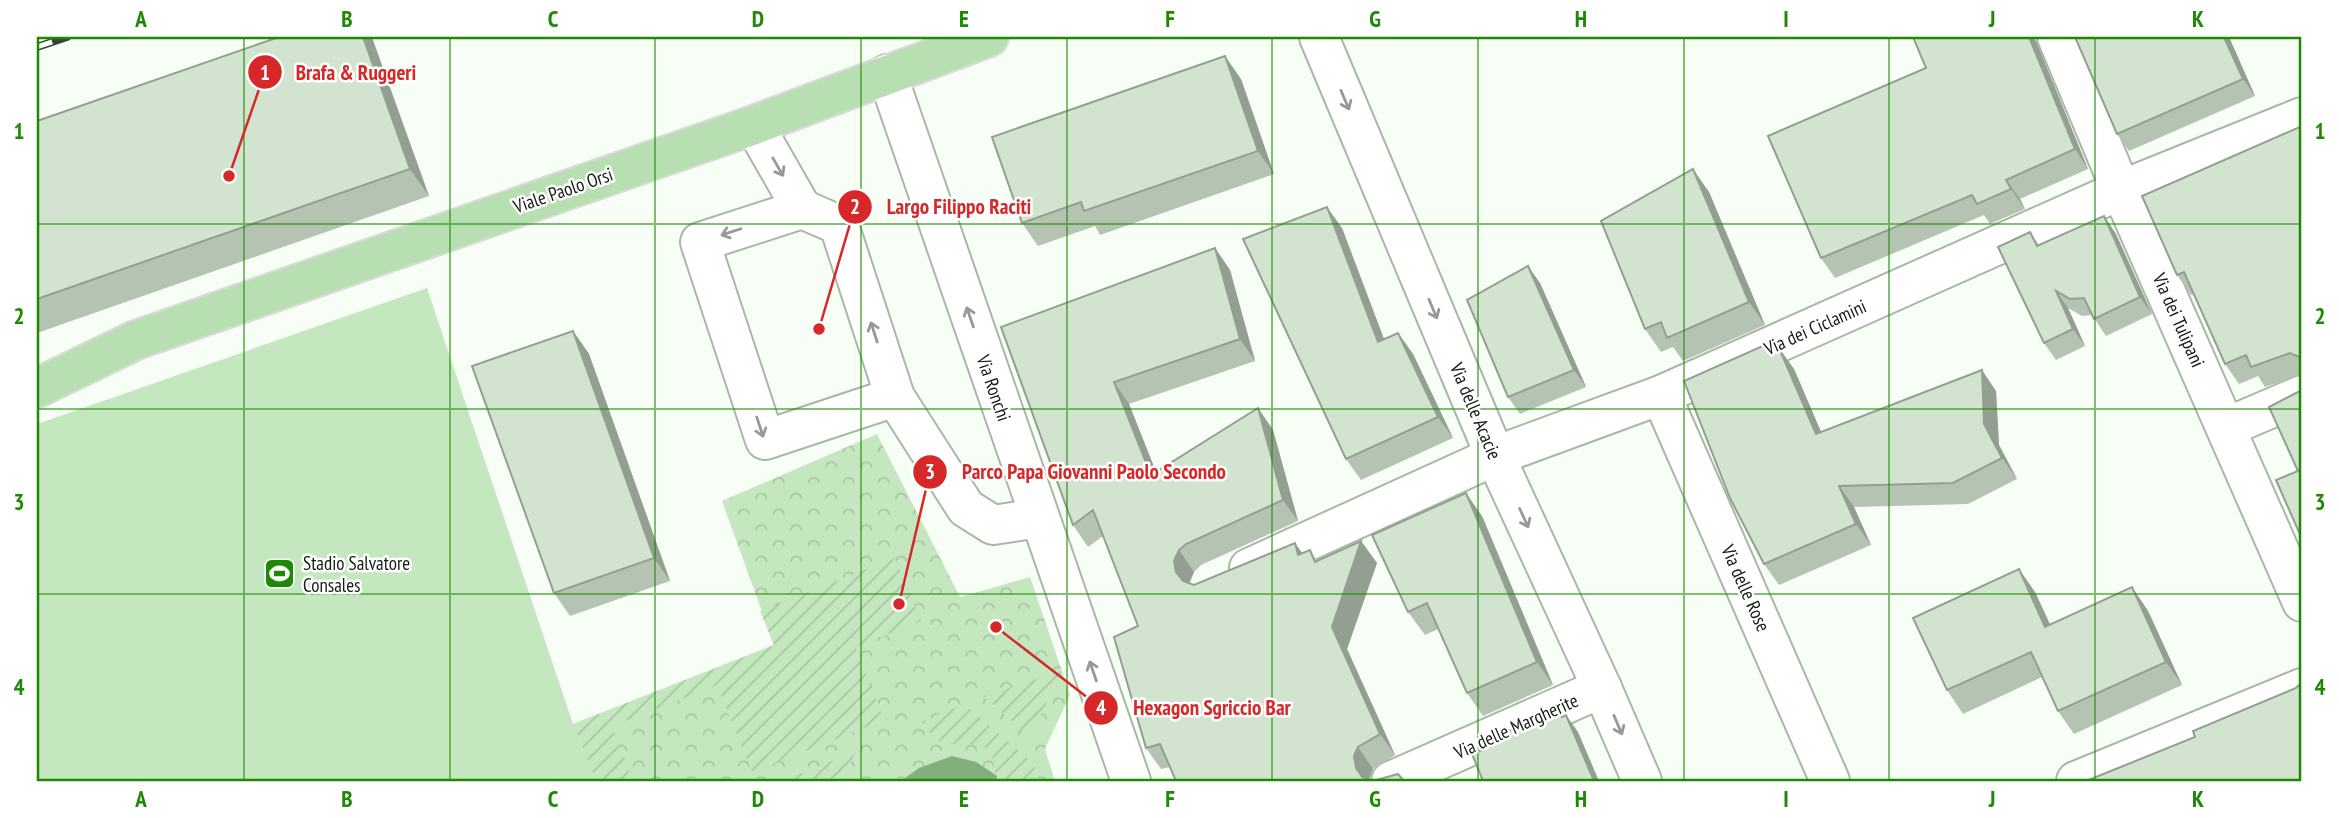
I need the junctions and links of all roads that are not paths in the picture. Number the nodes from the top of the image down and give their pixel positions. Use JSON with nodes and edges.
{"nodes":[{"id":1,"x":989,"y":37,"type":"edge"},
{"id":2,"x":1319,"y":37,"type":"edge"},
{"id":3,"x":2057,"y":37,"type":"edge"},
{"id":4,"x":887,"y":74,"type":"junction"},
{"id":5,"x":2302,"y":117,"type":"edge"},
{"id":6,"x":754,"y":125,"type":"junction"},
{"id":7,"x":2121,"y":190,"type":"junction"},
{"id":8,"x":802,"y":209,"type":"junction"},
{"id":9,"x":136,"y":340,"type":"junction"},
{"id":10,"x":37,"y":360,"type":"edge"},
{"id":11,"x":37,"y":388,"type":"edge"},
{"id":12,"x":1661,"y":395,"type":"junction"},
{"id":13,"x":2302,"y":395,"type":"edge"},
{"id":14,"x":895,"y":397,"type":"junction"},
{"id":15,"x":2227,"y":427,"type":"junction"},
{"id":16,"x":1495,"y":456,"type":"junction"},
{"id":17,"x":1039,"y":518,"type":"junction"},
{"id":18,"x":1223,"y":580,"type":"edge"},
{"id":19,"x":2302,"y":602,"type":"edge"},
{"id":20,"x":1602,"y":688,"type":"junction"},
{"id":21,"x":2302,"y":688,"type":"edge"},
{"id":22,"x":1131,"y":781,"type":"edge"},
{"id":23,"x":1391,"y":781,"type":"edge"},
{"id":24,"x":1642,"y":781,"type":"edge"},
{"id":25,"x":1830,"y":781,"type":"edge"},
{"id":26,"x":2076,"y":781,"type":"edge"}],
"edges":[{"from":1,"to":4,"type":"main road","name":"Viale Paolo Orsi"},
{"from":2,"to":16,"type":"street","name":"Via delle Acacie","one_way":true},
{"from":3,"to":7,"type":"street","name":"Via dei Tulipani"},
{"from":4,"to":6,"type":"main road","name":"Viale Paolo Orsi"},
{"from":17,"to":4,"type":"street","name":"Via Ronchi","one_way":true},
{"from":5,"to":7,"type":"street","name":"Via dei Ciclamini"},
{"from":6,"to":8,"type":"street","one_way":true},
{"from":6,"to":9,"type":"main road","name":"Viale Paolo Orsi"},
{"from":7,"to":12,"type":"street","name":"Via dei Ciclamini"},
{"from":7,"to":15,"type":"street","name":"Via dei Tulipani"},
{"from":14,"to":8,"type":"street","one_way":true},
{"from":8,"to":14,"type":"street","one_way":true},
{"from":9,"to":10,"type":"main road"},
{"from":9,"to":11,"type":"main road"},
{"from":12,"to":16,"type":"street","name":"Via dei Ciclamini"},
{"from":12,"to":25,"type":"street","name":"Via delle Rose"},
{"from":13,"to":15,"type":"street"},
{"from":14,"to":17,"type":"street"},
{"from":15,"to":19,"type":"street","name":"Via dei Tulipani"},
{"from":16,"to":18,"type":"street","name":"Via dei Ciclamini"},
{"from":16,"to":20,"type":"street","name":"Via delle Acacie","one_way":true},
{"from":22,"to":17,"type":"street","name":"Via Ronchi","one_way":true},
{"from":20,"to":23,"type":"street","name":"Via delle Margherite"},
{"from":20,"to":24,"type":"street","name":"Via delle Acacie","one_way":true},
{"from":21,"to":26,"type":"street"}]}
